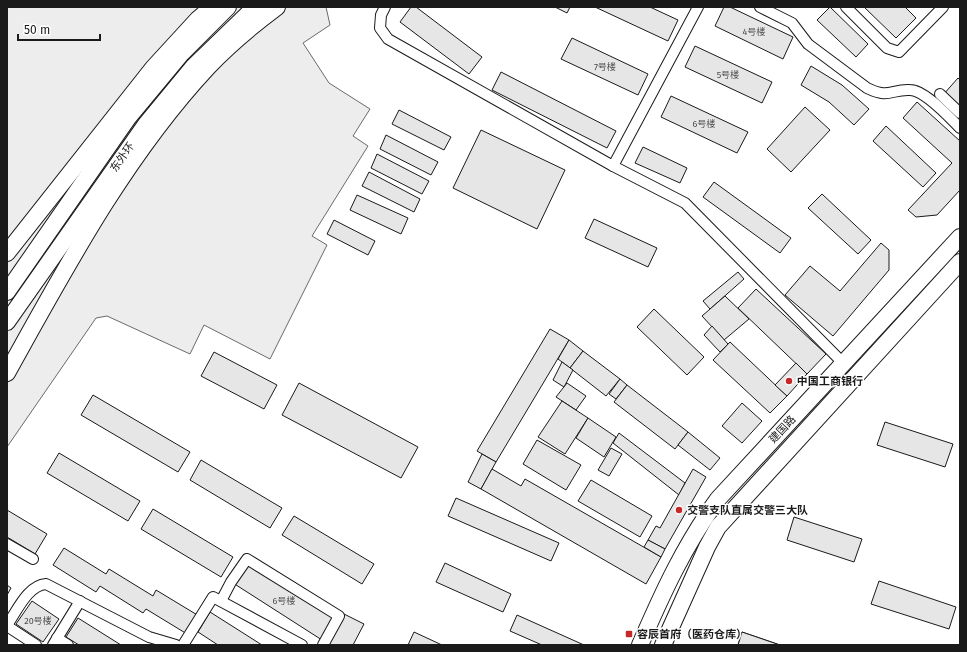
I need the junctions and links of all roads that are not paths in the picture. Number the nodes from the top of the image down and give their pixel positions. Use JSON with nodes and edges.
{"nodes":[{"id":1,"x":212,"y":7,"type":"edge"},
{"id":2,"x":228,"y":7,"type":"edge"},
{"id":3,"x":255,"y":7,"type":"edge"},
{"id":4,"x":277,"y":7,"type":"edge"},
{"id":5,"x":385,"y":7,"type":"edge"},
{"id":6,"x":698,"y":7,"type":"edge"},
{"id":7,"x":760,"y":7,"type":"edge"},
{"id":8,"x":846,"y":7,"type":"edge"},
{"id":9,"x":943,"y":7,"type":"edge"},
{"id":10,"x":940,"y":94,"type":"dead end"},
{"id":11,"x":960,"y":113,"type":"edge"},
{"id":12,"x":960,"y":128,"type":"edge"},
{"id":13,"x":613,"y":166,"type":"junction"},
{"id":14,"x":960,"y":237,"type":"edge"},
{"id":15,"x":7,"y":253,"type":"edge"},
{"id":16,"x":960,"y":262,"type":"edge"},
{"id":17,"x":7,"y":292,"type":"edge"},
{"id":18,"x":7,"y":322,"type":"edge"},
{"id":19,"x":843,"y":364,"type":"junction"},
{"id":20,"x":7,"y":373,"type":"edge"},
{"id":21,"x":748,"y":466,"type":"junction"},
{"id":22,"x":762,"y":478,"type":"junction"},
{"id":23,"x":7,"y":544,"type":"edge"},
{"id":24,"x":33,"y":559,"type":"dead end"},
{"id":25,"x":80,"y":601,"type":"junction"},
{"id":26,"x":221,"y":601,"type":"junction"},
{"id":27,"x":7,"y":626,"type":"edge"},
{"id":28,"x":55,"y":642,"type":"edge"},
{"id":29,"x":36,"y":645,"type":"edge"},
{"id":30,"x":68,"y":645,"type":"edge"},
{"id":31,"x":176,"y":645,"type":"edge"},
{"id":32,"x":183,"y":645,"type":"edge"},
{"id":33,"x":302,"y":645,"type":"edge"},
{"id":34,"x":323,"y":645,"type":"edge"},
{"id":35,"x":640,"y":645,"type":"edge"},
{"id":36,"x":663,"y":645,"type":"edge"}],
"edges":[{"from":1,"to":15,"type":"main road"},
{"from":2,"to":17,"type":"main road","name":"东外环"},
{"from":3,"to":18,"type":"main road","name":"东外环"},
{"from":4,"to":20,"type":"main road"},
{"from":5,"to":13,"type":"street"},
{"from":6,"to":13,"type":"street"},
{"from":7,"to":12,"type":"street"},
{"from":8,"to":9,"type":"street"},
{"from":10,"to":11,"type":"street"},
{"from":13,"to":19,"type":"street"},
{"from":14,"to":19,"type":"main road","name":"建国路"},
{"from":16,"to":22,"type":"main road","name":"建国路"},
{"from":19,"to":21,"type":"main road","name":"建国路"},
{"from":21,"to":22,"type":"main road"},
{"from":21,"to":35,"type":"main road","name":"建国路"},
{"from":22,"to":36,"type":"main road","name":"建国路"},
{"from":23,"to":24,"type":"street"},
{"from":25,"to":27,"type":"street"},
{"from":25,"to":28,"type":"street"},
{"from":25,"to":31,"type":"street"},
{"from":26,"to":32,"type":"street"},
{"from":26,"to":33,"type":"street"},
{"from":26,"to":34,"type":"street"},
{"from":27,"to":29,"type":"street"},
{"from":28,"to":30,"type":"street"}]}
